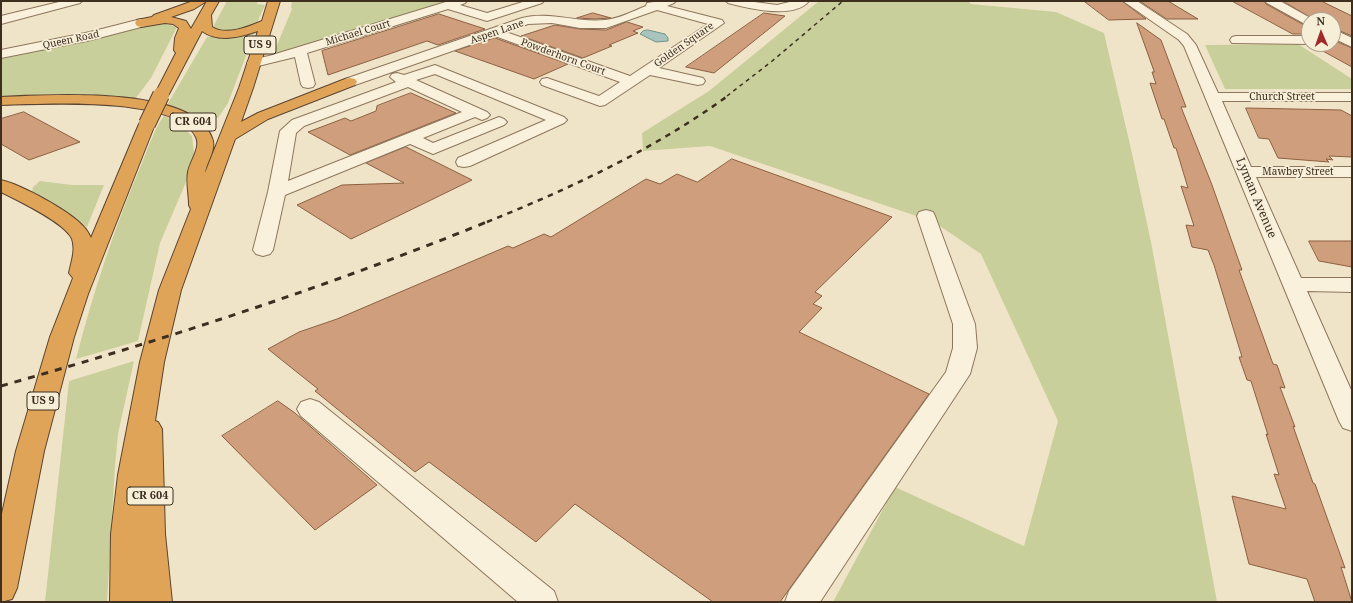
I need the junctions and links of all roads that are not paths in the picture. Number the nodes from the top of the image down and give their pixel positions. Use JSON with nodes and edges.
{"nodes":[{"id":1,"x":76,"y":1,"type":"edge"},
{"id":2,"x":201,"y":1,"type":"edge"},
{"id":3,"x":213,"y":1,"type":"edge"},
{"id":4,"x":274,"y":1,"type":"edge"},
{"id":5,"x":461,"y":1,"type":"edge"},
{"id":6,"x":538,"y":1,"type":"edge"},
{"id":7,"x":641,"y":1,"type":"edge"},
{"id":8,"x":670,"y":1,"type":"edge"},
{"id":9,"x":732,"y":1,"type":"edge"},
{"id":10,"x":804,"y":1,"type":"edge"},
{"id":11,"x":1129,"y":1,"type":"edge"},
{"id":12,"x":1271,"y":1,"type":"edge"},
{"id":13,"x":448,"y":5,"type":"junction"},
{"id":14,"x":656,"y":6,"type":"junction"},
{"id":15,"x":635,"y":14,"type":"junction"},
{"id":16,"x":205,"y":15,"type":"junction"},
{"id":17,"x":602,"y":16,"type":"dead end"},
{"id":18,"x":1301,"y":17,"type":"edge"},
{"id":19,"x":1,"y":20,"type":"edge"},
{"id":20,"x":657,"y":21,"type":"dead end"},
{"id":21,"x":141,"y":23,"type":"junction"},
{"id":22,"x":267,"y":23,"type":"junction"},
{"id":23,"x":687,"y":29,"type":"dead end"},
{"id":24,"x":494,"y":32,"type":"junction"},
{"id":25,"x":702,"y":34,"type":"junction"},
{"id":26,"x":1236,"y":40,"type":"dead end"},
{"id":27,"x":1301,"y":40,"type":"edge"},
{"id":28,"x":300,"y":51,"type":"junction"},
{"id":29,"x":1,"y":54,"type":"edge"},
{"id":30,"x":180,"y":58,"type":"junction"},
{"id":31,"x":254,"y":63,"type":"junction"},
{"id":32,"x":648,"y":70,"type":"junction"},
{"id":33,"x":383,"y":71,"type":"junction"},
{"id":34,"x":406,"y":81,"type":"junction"},
{"id":35,"x":632,"y":81,"type":"junction"},
{"id":36,"x":698,"y":81,"type":"dead end"},
{"id":37,"x":350,"y":82,"type":"junction"},
{"id":38,"x":547,"y":82,"type":"dead end"},
{"id":39,"x":308,"y":84,"type":"dead end"},
{"id":40,"x":1212,"y":97,"type":"junction"},
{"id":41,"x":1352,"y":97,"type":"edge"},
{"id":42,"x":1,"y":101,"type":"edge"},
{"id":43,"x":251,"y":101,"type":"junction"},
{"id":44,"x":475,"y":112,"type":"junction"},
{"id":45,"x":499,"y":122,"type":"junction"},
{"id":46,"x":526,"y":134,"type":"junction"},
{"id":47,"x":228,"y":136,"type":"junction"},
{"id":48,"x":410,"y":138,"type":"junction"},
{"id":49,"x":464,"y":162,"type":"dead end"},
{"id":50,"x":1244,"y":172,"type":"junction"},
{"id":51,"x":1352,"y":172,"type":"edge"},
{"id":52,"x":1,"y":185,"type":"edge"},
{"id":53,"x":277,"y":192,"type":"junction"},
{"id":54,"x":199,"y":214,"type":"junction"},
{"id":55,"x":926,"y":216,"type":"dead end"},
{"id":56,"x":263,"y":250,"type":"dead end"},
{"id":57,"x":1293,"y":284,"type":"junction"},
{"id":58,"x":1352,"y":285,"type":"edge"},
{"id":59,"x":77,"y":294,"type":"junction"},
{"id":60,"x":147,"y":390,"type":"junction"},
{"id":61,"x":1345,"y":390,"type":"edge"},
{"id":62,"x":310,"y":409,"type":"dead end"},
{"id":63,"x":1352,"y":421,"type":"edge"},
{"id":64,"x":1,"y":588,"type":"edge"},
{"id":65,"x":126,"y":602,"type":"edge"},
{"id":66,"x":156,"y":602,"type":"edge"},
{"id":67,"x":542,"y":602,"type":"edge"},
{"id":68,"x":801,"y":602,"type":"edge"}],
"edges":[{"from":1,"to":19,"type":"street"},
{"from":2,"to":21,"type":"highway"},
{"from":3,"to":16,"type":"highway","number":"US 9"},
{"from":4,"to":22,"type":"highway","number":"US 9"},
{"from":5,"to":13,"type":"street","name":"Michael Court"},
{"from":6,"to":13,"type":"street"},
{"from":7,"to":14,"type":"street"},
{"from":7,"to":17,"type":"street"},
{"from":8,"to":14,"type":"street","name":"Aspen Lane"},
{"from":9,"to":10,"type":"street"},
{"from":11,"to":40,"type":"street","name":"Lyman Avenue"},
{"from":12,"to":18,"type":"street"},
{"from":13,"to":28,"type":"street","name":"Michael Court"},
{"from":14,"to":15,"type":"street","name":"Aspen Lane"},
{"from":14,"to":25,"type":"street","name":"Golden Square"},
{"from":15,"to":20,"type":"street"},
{"from":15,"to":24,"type":"street","name":"Aspen Lane"},
{"from":16,"to":22,"type":"highway"},
{"from":16,"to":30,"type":"highway","number":"US 9"},
{"from":21,"to":29,"type":"street","name":"Queen Road"},
{"from":21,"to":30,"type":"highway"},
{"from":22,"to":31,"type":"highway","number":"US 9"},
{"from":23,"to":25,"type":"street"},
{"from":24,"to":33,"type":"street","name":"Aspen Lane"},
{"from":24,"to":35,"type":"street","name":"Powderhorn Court"},
{"from":25,"to":32,"type":"street","name":"Golden Square"},
{"from":26,"to":27,"type":"street"},
{"from":28,"to":31,"type":"street","name":"Michael Court"},
{"from":28,"to":39,"type":"street"},
{"from":30,"to":59,"type":"highway","number":"US 9","bridge":true},
{"from":31,"to":43,"type":"highway","number":"US 9"},
{"from":32,"to":35,"type":"street","name":"Golden Square"},
{"from":32,"to":36,"type":"street"},
{"from":33,"to":34,"type":"street"},
{"from":33,"to":37,"type":"street","name":"Aspen Lane"},
{"from":34,"to":44,"type":"street"},
{"from":34,"to":46,"type":"street"},
{"from":34,"to":53,"type":"street"},
{"from":35,"to":38,"type":"street","name":"Golden Square"},
{"from":37,"to":43,"type":"highway"},
{"from":37,"to":47,"type":"highway"},
{"from":40,"to":41,"type":"street","name":"Church Street"},
{"from":40,"to":50,"type":"street","name":"Lyman Avenue"},
{"from":42,"to":54,"type":"highway","number":"CR 604"},
{"from":43,"to":47,"type":"highway","number":"US 9"},
{"from":44,"to":45,"type":"street"},
{"from":44,"to":48,"type":"street"},
{"from":45,"to":46,"type":"street"},
{"from":45,"to":48,"type":"street"},
{"from":46,"to":49,"type":"street"},
{"from":47,"to":54,"type":"highway","number":"US 9"},
{"from":48,"to":53,"type":"street"},
{"from":50,"to":51,"type":"street","name":"Mawbey Street"},
{"from":50,"to":57,"type":"street","name":"Lyman Avenue"},
{"from":52,"to":59,"type":"highway"},
{"from":53,"to":56,"type":"street"},
{"from":54,"to":60,"type":"highway","number":"US 9"},
{"from":55,"to":68,"type":"street"},
{"from":57,"to":58,"type":"street"},
{"from":57,"to":61,"type":"street","name":"Lyman Avenue"},
{"from":59,"to":64,"type":"highway","number":"US 9"},
{"from":60,"to":65,"type":"highway","number":"US 9"},
{"from":60,"to":66,"type":"highway","number":"CR 604"},
{"from":61,"to":63,"type":"street","name":"Lyman Avenue"},
{"from":62,"to":67,"type":"street"}]}
